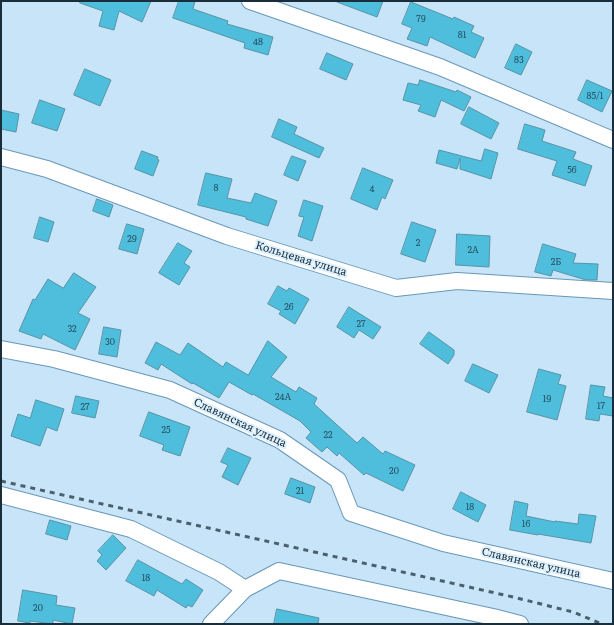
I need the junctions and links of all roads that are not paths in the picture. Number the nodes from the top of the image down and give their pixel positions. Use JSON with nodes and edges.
{"nodes":[{"id":1,"x":250,"y":1,"type":"edge"},
{"id":2,"x":613,"y":140,"type":"edge"},
{"id":3,"x":1,"y":156,"type":"edge"},
{"id":4,"x":613,"y":291,"type":"edge"},
{"id":5,"x":1,"y":348,"type":"edge"},
{"id":6,"x":1,"y":495,"type":"edge"},
{"id":7,"x":613,"y":581,"type":"edge"},
{"id":8,"x":245,"y":589,"type":"junction"},
{"id":9,"x":211,"y":624,"type":"edge"},
{"id":10,"x":520,"y":624,"type":"edge"}],
"edges":[{"from":1,"to":2,"type":"street"},
{"from":3,"to":4,"type":"street","name":"Кольцевая улица"},
{"from":5,"to":7,"type":"street","name":"Славянская улица"},
{"from":6,"to":8,"type":"street"},
{"from":8,"to":9,"type":"street"},
{"from":8,"to":10,"type":"street"}]}
